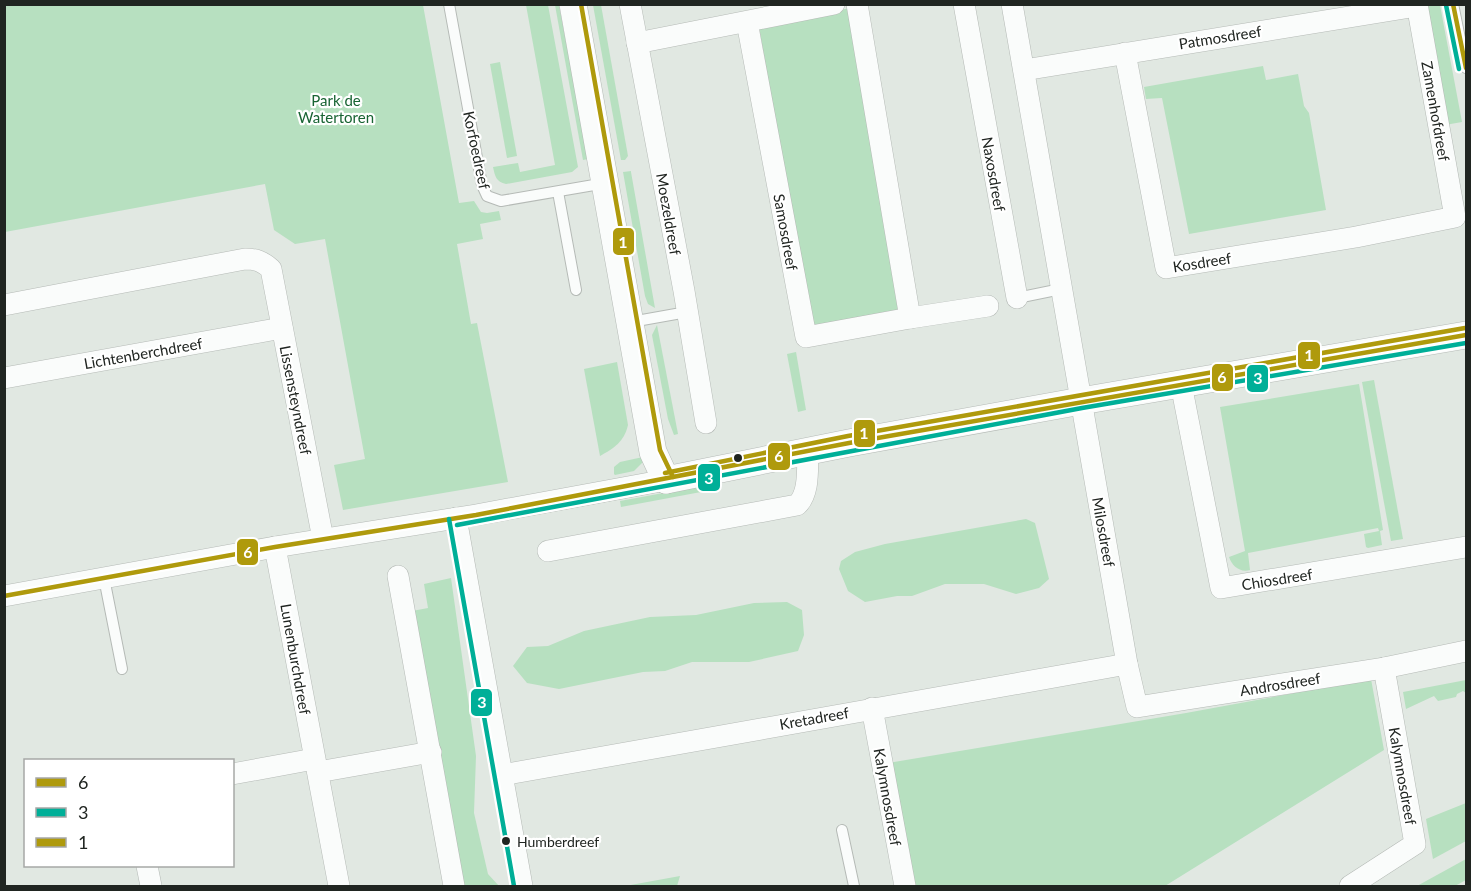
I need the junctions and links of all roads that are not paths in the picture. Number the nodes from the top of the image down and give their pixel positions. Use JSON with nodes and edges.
{"nodes":[{"id":1,"x":449,"y":4,"type":"edge"},
{"id":2,"x":573,"y":4,"type":"edge"},
{"id":3,"x":589,"y":4,"type":"edge"},
{"id":4,"x":630,"y":4,"type":"edge"},
{"id":5,"x":834,"y":4,"type":"edge"},
{"id":6,"x":856,"y":4,"type":"edge"},
{"id":7,"x":964,"y":4,"type":"edge"},
{"id":8,"x":1011,"y":4,"type":"edge"},
{"id":9,"x":1453,"y":4,"type":"edge"},
{"id":10,"x":1417,"y":5,"type":"edge"},
{"id":11,"x":747,"y":22,"type":"junction"},
{"id":12,"x":637,"y":43,"type":"junction"},
{"id":13,"x":1125,"y":53,"type":"junction"},
{"id":14,"x":1467,"y":68,"type":"edge"},
{"id":15,"x":1024,"y":70,"type":"junction"},
{"id":16,"x":607,"y":183,"type":"junction"},
{"id":17,"x":558,"y":192,"type":"junction"},
{"id":18,"x":1455,"y":217,"type":"joint"},
{"id":19,"x":1061,"y":289,"type":"junction"},
{"id":20,"x":576,"y":290,"type":"dead end"},
{"id":21,"x":1017,"y":298,"type":"joint"},
{"id":22,"x":4,"y":305,"type":"edge"},
{"id":23,"x":988,"y":306,"type":"dead end"},
{"id":24,"x":687,"y":312,"type":"junction"},
{"id":25,"x":910,"y":318,"type":"junction"},
{"id":26,"x":637,"y":320,"type":"junction"},
{"id":27,"x":282,"y":328,"type":"junction"},
{"id":28,"x":1467,"y":335,"type":"edge"},
{"id":29,"x":4,"y":378,"type":"edge"},
{"id":30,"x":1181,"y":384,"type":"junction"},
{"id":31,"x":1082,"y":401,"type":"junction"},
{"id":32,"x":706,"y":423,"type":"dead end"},
{"id":33,"x":808,"y":452,"type":"junction"},
{"id":34,"x":666,"y":480,"type":"junction"},
{"id":35,"x":456,"y":518,"type":"junction"},
{"id":36,"x":323,"y":539,"type":"junction"},
{"id":37,"x":275,"y":547,"type":"junction"},
{"id":38,"x":1467,"y":547,"type":"edge"},
{"id":39,"x":548,"y":551,"type":"dead end"},
{"id":40,"x":398,"y":576,"type":"dead end"},
{"id":41,"x":104,"y":578,"type":"junction"},
{"id":42,"x":4,"y":596,"type":"edge"},
{"id":43,"x":1467,"y":651,"type":"edge"},
{"id":44,"x":1127,"y":664,"type":"junction"},
{"id":45,"x":1384,"y":668,"type":"junction"},
{"id":46,"x":122,"y":669,"type":"dead end"},
{"id":47,"x":872,"y":708,"type":"junction"},
{"id":48,"x":430,"y":752,"type":"junction"},
{"id":49,"x":316,"y":765,"type":"junction"},
{"id":50,"x":234,"y":774,"type":"edge"},
{"id":51,"x":502,"y":775,"type":"junction"},
{"id":52,"x":842,"y":830,"type":"dead end"},
{"id":53,"x":147,"y":867,"type":"edge"},
{"id":54,"x":151,"y":886,"type":"edge"},
{"id":55,"x":339,"y":886,"type":"edge"},
{"id":56,"x":454,"y":886,"type":"edge"},
{"id":57,"x":522,"y":886,"type":"edge"},
{"id":58,"x":854,"y":886,"type":"edge"},
{"id":59,"x":904,"y":886,"type":"edge"},
{"id":60,"x":1350,"y":886,"type":"edge"}],
"edges":[{"from":1,"to":17,"type":"lane","name":"Korfoedreef"},
{"from":2,"to":16,"type":"street"},
{"from":3,"to":16,"type":"street"},
{"from":4,"to":12,"type":"street","name":"Moezeldreef"},
{"from":5,"to":11,"type":"street"},
{"from":6,"to":25,"type":"street"},
{"from":7,"to":21,"type":"street","name":"Naxosdreef"},
{"from":8,"to":15,"type":"street"},
{"from":9,"to":14,"type":"lane"},
{"from":10,"to":13,"type":"street","name":"Patmosdreef"},
{"from":10,"to":18,"type":"street","name":"Zamenhofdreef"},
{"from":11,"to":12,"type":"street"},
{"from":11,"to":25,"type":"street","name":"Samosdreef"},
{"from":12,"to":24,"type":"street","name":"Moezeldreef"},
{"from":13,"to":15,"type":"street","name":"Patmosdreef"},
{"from":13,"to":18,"type":"street","name":"Kosdreef"},
{"from":15,"to":19,"type":"street"},
{"from":16,"to":17,"type":"lane","name":"Korfoedreef"},
{"from":16,"to":26,"type":"street"},
{"from":17,"to":20,"type":"lane"},
{"from":19,"to":21,"type":"lane","name":"Naxosdreef"},
{"from":19,"to":31,"type":"street"},
{"from":22,"to":27,"type":"street","name":"Lissensteyndreef"},
{"from":23,"to":25,"type":"street","name":"Samosdreef"},
{"from":24,"to":26,"type":"lane"},
{"from":24,"to":32,"type":"street","name":"Moezeldreef"},
{"from":26,"to":34,"type":"street"},
{"from":27,"to":29,"type":"street","name":"Lichtenberchdreef"},
{"from":27,"to":36,"type":"street","name":"Lissensteyndreef"},
{"from":28,"to":30,"type":"street"},
{"from":30,"to":31,"type":"street"},
{"from":30,"to":38,"type":"street","name":"Chiosdreef"},
{"from":31,"to":33,"type":"street"},
{"from":31,"to":44,"type":"street","name":"Milosdreef"},
{"from":33,"to":34,"type":"street"},
{"from":33,"to":39,"type":"street"},
{"from":34,"to":35,"type":"street"},
{"from":35,"to":36,"type":"street"},
{"from":35,"to":51,"type":"street"},
{"from":36,"to":37,"type":"street"},
{"from":37,"to":41,"type":"street"},
{"from":37,"to":49,"type":"street","name":"Lunenburchdreef"},
{"from":40,"to":48,"type":"street"},
{"from":41,"to":42,"type":"street"},
{"from":41,"to":46,"type":"lane"},
{"from":43,"to":45,"type":"street","name":"Androsdreef"},
{"from":44,"to":45,"type":"street","name":"Androsdreef"},
{"from":44,"to":47,"type":"street","name":"Kretadreef"},
{"from":45,"to":60,"type":"street","name":"Kalymnosdreef"},
{"from":47,"to":51,"type":"street","name":"Kretadreef"},
{"from":47,"to":59,"type":"street","name":"Kalymnosdreef"},
{"from":48,"to":49,"type":"street"},
{"from":48,"to":56,"type":"street"},
{"from":49,"to":50,"type":"street"},
{"from":49,"to":55,"type":"street","name":"Lunenburchdreef"},
{"from":51,"to":57,"type":"street"},
{"from":52,"to":58,"type":"lane"},
{"from":53,"to":54,"type":"street"}]}
